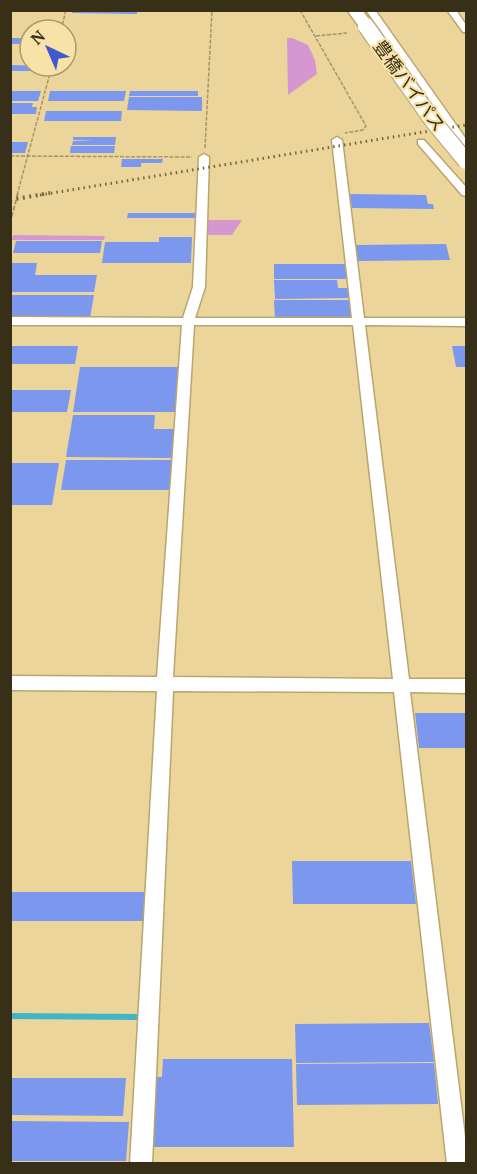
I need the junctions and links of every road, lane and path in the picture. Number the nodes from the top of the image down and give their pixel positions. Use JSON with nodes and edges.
{"nodes":[{"id":1,"x":212,"y":10,"type":"edge"},
{"id":2,"x":300,"y":10,"type":"edge"},
{"id":3,"x":354,"y":10,"type":"edge"},
{"id":4,"x":361,"y":10,"type":"edge"},
{"id":5,"x":370,"y":10,"type":"edge"},
{"id":6,"x":451,"y":10,"type":"edge"},
{"id":7,"x":466,"y":30,"type":"edge"},
{"id":8,"x":347,"y":33,"type":"dead end"},
{"id":9,"x":315,"y":36,"type":"junction"},
{"id":10,"x":49,"y":78,"type":"edge"},
{"id":11,"x":337,"y":140,"type":"joint"},
{"id":12,"x":421,"y":142,"type":"dead end"},
{"id":13,"x":466,"y":145,"type":"edge"},
{"id":14,"x":466,"y":155,"type":"edge"},
{"id":15,"x":10,"y":156,"type":"edge"},
{"id":16,"x":28,"y":156,"type":"junction"},
{"id":17,"x":204,"y":157,"type":"junction"},
{"id":18,"x":466,"y":161,"type":"edge"},
{"id":19,"x":466,"y":193,"type":"edge"},
{"id":20,"x":10,"y":223,"type":"edge"},
{"id":21,"x":10,"y":321,"type":"edge"},
{"id":22,"x":359,"y":321,"type":"junction"},
{"id":23,"x":188,"y":322,"type":"junction"},
{"id":24,"x":466,"y":322,"type":"edge"},
{"id":25,"x":10,"y":683,"type":"edge"},
{"id":26,"x":165,"y":684,"type":"junction"},
{"id":27,"x":403,"y":686,"type":"junction"},
{"id":28,"x":466,"y":686,"type":"edge"},
{"id":29,"x":141,"y":1164,"type":"edge"},
{"id":30,"x":458,"y":1164,"type":"edge"}],
"edges":[{"from":1,"to":17,"type":"path"},
{"from":2,"to":9,"type":"path"},
{"from":3,"to":18,"type":"highway","name":"豊橋バイパス","bridge":true},
{"from":4,"to":14,"type":"highway","name":"豊橋バイパス","bridge":true},
{"from":5,"to":13,"type":"street"},
{"from":6,"to":7,"type":"street"},
{"from":8,"to":9,"type":"path"},
{"from":9,"to":11,"type":"path"},
{"from":10,"to":16,"type":"path"},
{"from":11,"to":22,"type":"street"},
{"from":12,"to":19,"type":"street"},
{"from":15,"to":16,"type":"path"},
{"from":16,"to":17,"type":"path"},
{"from":16,"to":20,"type":"path"},
{"from":17,"to":23,"type":"street"},
{"from":21,"to":23,"type":"street"},
{"from":22,"to":23,"type":"street"},
{"from":22,"to":24,"type":"street"},
{"from":22,"to":27,"type":"street"},
{"from":23,"to":26,"type":"street"},
{"from":25,"to":26,"type":"street"},
{"from":26,"to":27,"type":"street"},
{"from":26,"to":29,"type":"street"},
{"from":27,"to":28,"type":"street"},
{"from":27,"to":30,"type":"street"}]}
